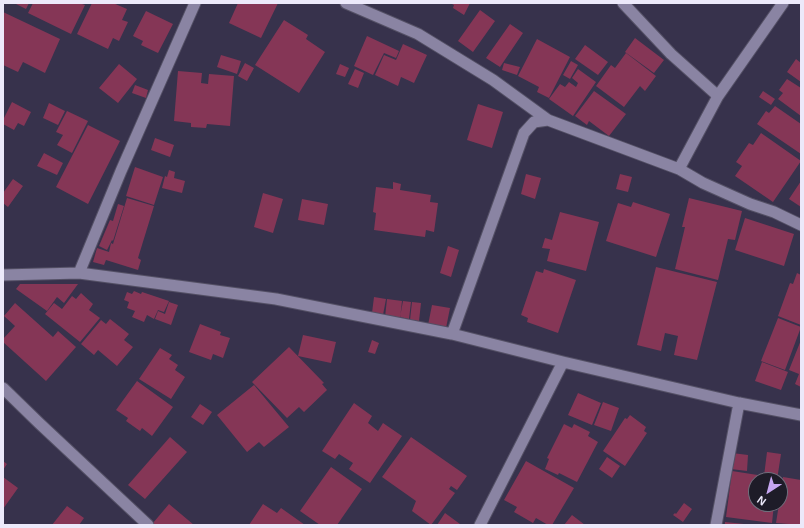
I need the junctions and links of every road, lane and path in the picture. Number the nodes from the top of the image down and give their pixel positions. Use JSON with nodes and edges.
{"nodes":[{"id":1,"x":195,"y":3,"type":"edge"},
{"id":2,"x":346,"y":3,"type":"edge"},
{"id":3,"x":623,"y":3,"type":"edge"},
{"id":4,"x":783,"y":3,"type":"edge"},
{"id":5,"x":718,"y":96,"type":"junction"},
{"id":6,"x":548,"y":120,"type":"junction"},
{"id":7,"x":679,"y":169,"type":"junction"},
{"id":8,"x":801,"y":226,"type":"edge"},
{"id":9,"x":79,"y":273,"type":"junction"},
{"id":10,"x":3,"y":275,"type":"edge"},
{"id":11,"x":452,"y":334,"type":"junction"},
{"id":12,"x":563,"y":362,"type":"junction"},
{"id":13,"x":3,"y":388,"type":"edge"},
{"id":14,"x":738,"y":403,"type":"junction"},
{"id":15,"x":801,"y":415,"type":"edge"},
{"id":16,"x":148,"y":525,"type":"edge"},
{"id":17,"x":480,"y":525,"type":"edge"},
{"id":18,"x":716,"y":525,"type":"edge"}],
"edges":[{"from":1,"to":9,"type":"street"},
{"from":2,"to":6,"type":"street"},
{"from":3,"to":5,"type":"street"},
{"from":4,"to":5,"type":"street"},
{"from":5,"to":7,"type":"street"},
{"from":6,"to":7,"type":"street"},
{"from":6,"to":11,"type":"street"},
{"from":7,"to":8,"type":"street"},
{"from":9,"to":10,"type":"street"},
{"from":9,"to":11,"type":"street"},
{"from":11,"to":12,"type":"street"},
{"from":12,"to":14,"type":"street"},
{"from":12,"to":17,"type":"street"},
{"from":13,"to":16,"type":"street"},
{"from":14,"to":15,"type":"street"},
{"from":14,"to":18,"type":"street"}]}
